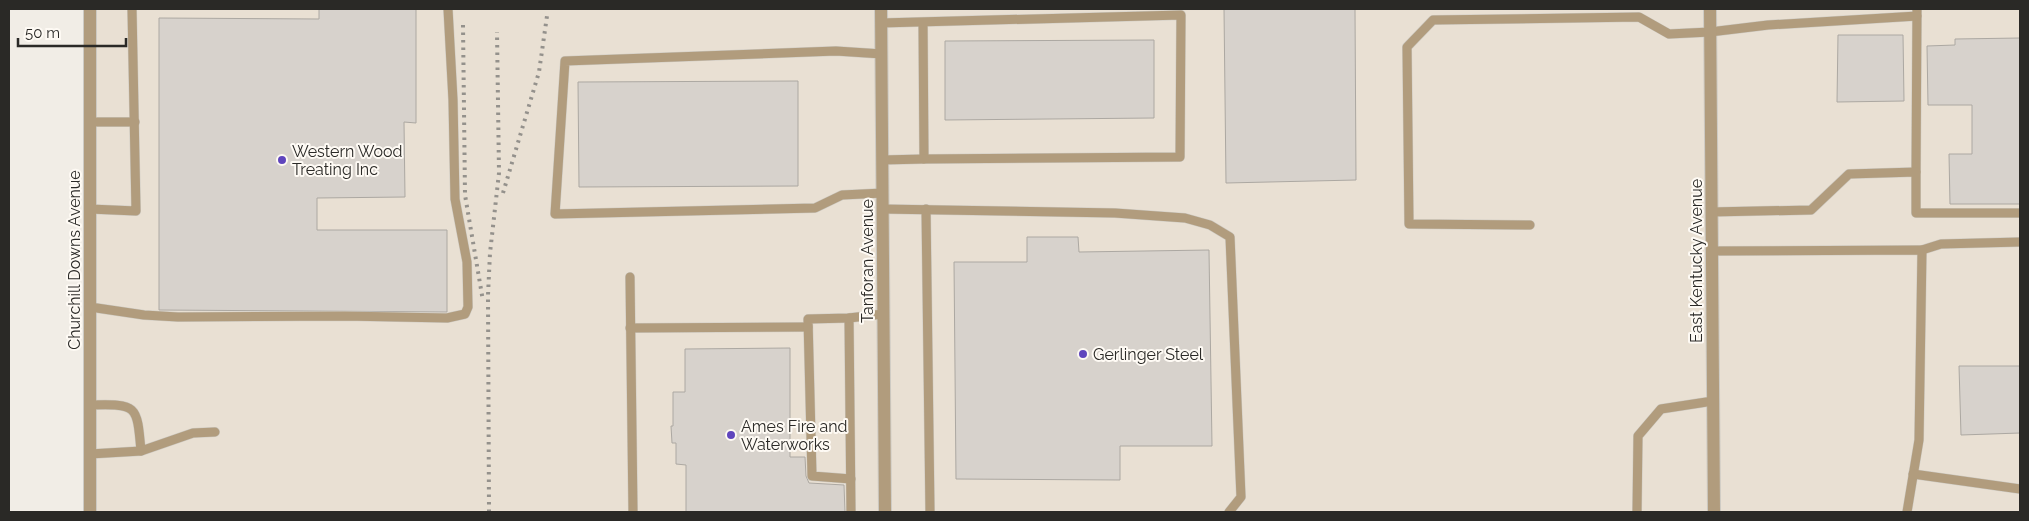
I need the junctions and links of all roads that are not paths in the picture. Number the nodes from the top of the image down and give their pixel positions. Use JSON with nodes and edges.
{"nodes":[{"id":1,"x":90,"y":9,"type":"edge"},
{"id":2,"x":132,"y":9,"type":"edge"},
{"id":3,"x":448,"y":9,"type":"edge"},
{"id":4,"x":881,"y":9,"type":"edge"},
{"id":5,"x":1710,"y":9,"type":"edge"},
{"id":6,"x":1917,"y":12,"type":"edge"},
{"id":7,"x":923,"y":22,"type":"junction"},
{"id":8,"x":882,"y":23,"type":"junction"},
{"id":9,"x":1710,"y":32,"type":"junction"},
{"id":10,"x":882,"y":54,"type":"junction"},
{"id":11,"x":90,"y":122,"type":"junction"},
{"id":12,"x":135,"y":122,"type":"junction"},
{"id":13,"x":924,"y":159,"type":"junction"},
{"id":14,"x":882,"y":160,"type":"junction"},
{"id":15,"x":1916,"y":172,"type":"junction"},
{"id":16,"x":882,"y":193,"type":"junction"},
{"id":17,"x":90,"y":209,"type":"junction"},
{"id":18,"x":882,"y":209,"type":"junction"},
{"id":19,"x":926,"y":209,"type":"junction"},
{"id":20,"x":1711,"y":212,"type":"junction"},
{"id":21,"x":2020,"y":213,"type":"edge"},
{"id":22,"x":1530,"y":225,"type":"dead end"},
{"id":23,"x":2020,"y":242,"type":"edge"},
{"id":24,"x":1922,"y":250,"type":"junction"},
{"id":25,"x":1712,"y":251,"type":"junction"},
{"id":26,"x":630,"y":277,"type":"dead end"},
{"id":27,"x":90,"y":308,"type":"junction"},
{"id":28,"x":883,"y":314,"type":"junction"},
{"id":29,"x":849,"y":318,"type":"junction"},
{"id":30,"x":808,"y":327,"type":"junction"},
{"id":31,"x":630,"y":328,"type":"junction"},
{"id":32,"x":1713,"y":401,"type":"junction"},
{"id":33,"x":90,"y":404,"type":"junction"},
{"id":34,"x":215,"y":432,"type":"dead end"},
{"id":35,"x":141,"y":451,"type":"junction"},
{"id":36,"x":90,"y":454,"type":"junction"},
{"id":37,"x":1913,"y":474,"type":"junction"},
{"id":38,"x":851,"y":479,"type":"junction"},
{"id":39,"x":2020,"y":489,"type":"edge"},
{"id":40,"x":90,"y":512,"type":"edge"},
{"id":41,"x":633,"y":512,"type":"edge"},
{"id":42,"x":852,"y":512,"type":"edge"},
{"id":43,"x":885,"y":512,"type":"edge"},
{"id":44,"x":930,"y":512,"type":"edge"},
{"id":45,"x":1229,"y":512,"type":"edge"},
{"id":46,"x":1638,"y":512,"type":"edge"},
{"id":47,"x":1714,"y":512,"type":"edge"},
{"id":48,"x":1907,"y":512,"type":"edge"}],
"edges":[{"from":1,"to":11,"type":"street","name":"Churchill Downs Avenue"},
{"from":2,"to":12,"type":"lane"},
{"from":3,"to":27,"type":"lane"},
{"from":4,"to":8,"type":"street","name":"Tanforan Avenue"},
{"from":5,"to":9,"type":"street","name":"East Kentucky Avenue"},
{"from":6,"to":9,"type":"lane"},
{"from":6,"to":15,"type":"lane"},
{"from":7,"to":8,"type":"lane"},
{"from":7,"to":13,"type":"lane"},
{"from":7,"to":13,"type":"lane"},
{"from":8,"to":10,"type":"street","name":"Tanforan Avenue"},
{"from":9,"to":20,"type":"street","name":"East Kentucky Avenue"},
{"from":9,"to":22,"type":"lane"},
{"from":10,"to":14,"type":"street","name":"Tanforan Avenue"},
{"from":10,"to":16,"type":"lane"},
{"from":11,"to":12,"type":"lane"},
{"from":11,"to":17,"type":"street","name":"Churchill Downs Avenue"},
{"from":12,"to":17,"type":"lane"},
{"from":13,"to":14,"type":"lane"},
{"from":14,"to":16,"type":"street","name":"Tanforan Avenue"},
{"from":15,"to":20,"type":"lane"},
{"from":15,"to":21,"type":"lane"},
{"from":16,"to":18,"type":"street","name":"Tanforan Avenue"},
{"from":17,"to":27,"type":"street","name":"Churchill Downs Avenue"},
{"from":18,"to":19,"type":"lane"},
{"from":18,"to":28,"type":"street","name":"Tanforan Avenue"},
{"from":19,"to":44,"type":"lane"},
{"from":19,"to":45,"type":"lane"},
{"from":20,"to":25,"type":"street","name":"East Kentucky Avenue"},
{"from":23,"to":24,"type":"lane"},
{"from":24,"to":25,"type":"lane"},
{"from":24,"to":37,"type":"lane"},
{"from":25,"to":32,"type":"street","name":"East Kentucky Avenue"},
{"from":26,"to":31,"type":"lane"},
{"from":27,"to":33,"type":"street","name":"Churchill Downs Avenue"},
{"from":28,"to":29,"type":"lane"},
{"from":28,"to":43,"type":"street","name":"Tanforan Avenue"},
{"from":29,"to":30,"type":"lane"},
{"from":29,"to":38,"type":"lane"},
{"from":30,"to":31,"type":"lane"},
{"from":30,"to":38,"type":"lane"},
{"from":31,"to":41,"type":"lane"},
{"from":32,"to":46,"type":"lane"},
{"from":32,"to":47,"type":"street","name":"East Kentucky Avenue"},
{"from":33,"to":35,"type":"lane"},
{"from":33,"to":36,"type":"street","name":"Churchill Downs Avenue"},
{"from":34,"to":35,"type":"lane"},
{"from":35,"to":36,"type":"lane"},
{"from":36,"to":40,"type":"street","name":"Churchill Downs Avenue"},
{"from":37,"to":39,"type":"lane"},
{"from":37,"to":48,"type":"lane"},
{"from":38,"to":42,"type":"lane"}]}
